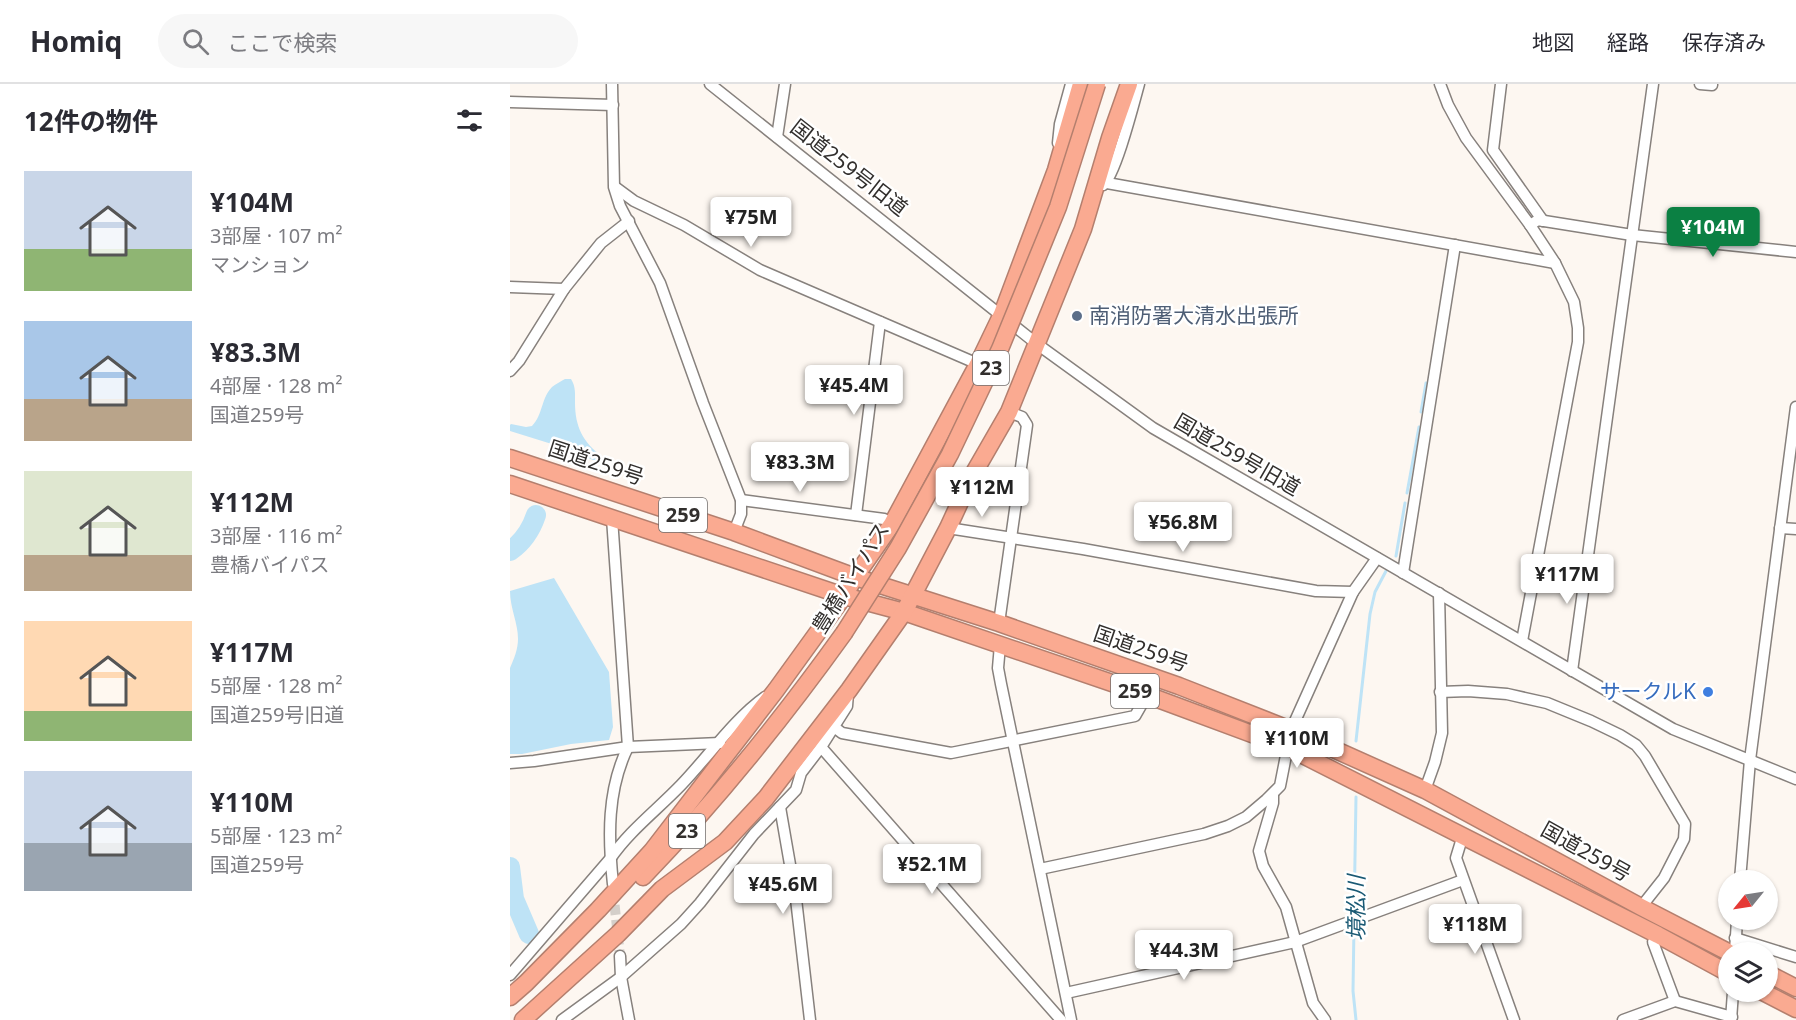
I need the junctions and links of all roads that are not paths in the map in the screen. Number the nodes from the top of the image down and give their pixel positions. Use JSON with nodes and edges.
{"nodes":[{"id":1,"x":612,"y":84,"type":"edge"},
{"id":2,"x":710,"y":84,"type":"edge"},
{"id":3,"x":785,"y":84,"type":"edge"},
{"id":4,"x":1071,"y":84,"type":"edge"},
{"id":5,"x":1081,"y":84,"type":"edge"},
{"id":6,"x":1096,"y":84,"type":"edge"},
{"id":7,"x":1129,"y":84,"type":"edge"},
{"id":8,"x":1139,"y":84,"type":"edge"},
{"id":9,"x":1440,"y":84,"type":"edge"},
{"id":10,"x":1501,"y":84,"type":"edge"},
{"id":11,"x":1653,"y":84,"type":"edge"},
{"id":12,"x":1700,"y":84,"type":"edge"},
{"id":13,"x":1712,"y":84,"type":"edge"},
{"id":14,"x":510,"y":102,"type":"edge"},
{"id":15,"x":613,"y":105,"type":"junction"},
{"id":16,"x":777,"y":137,"type":"junction"},
{"id":17,"x":1056,"y":170,"type":"junction"},
{"id":18,"x":614,"y":187,"type":"junction"},
{"id":19,"x":1101,"y":187,"type":"junction"},
{"id":20,"x":629,"y":221,"type":"junction"},
{"id":21,"x":1543,"y":221,"type":"junction"},
{"id":22,"x":1530,"y":225,"type":"junction"},
{"id":23,"x":1632,"y":235,"type":"junction"},
{"id":24,"x":1455,"y":245,"type":"junction"},
{"id":25,"x":1796,"y":252,"type":"edge"},
{"id":26,"x":1555,"y":263,"type":"junction"},
{"id":27,"x":510,"y":287,"type":"edge"},
{"id":28,"x":564,"y":289,"type":"junction"},
{"id":29,"x":1002,"y":314,"type":"junction"},
{"id":30,"x":880,"y":322,"type":"junction"},
{"id":31,"x":1037,"y":344,"type":"junction"},
{"id":32,"x":978,"y":364,"type":"junction"},
{"id":33,"x":510,"y":371,"type":"edge"},
{"id":34,"x":1796,"y":407,"type":"edge"},
{"id":35,"x":1009,"y":412,"type":"junction"},
{"id":36,"x":510,"y":458,"type":"edge"},
{"id":37,"x":510,"y":484,"type":"edge"},
{"id":38,"x":741,"y":500,"type":"junction"},
{"id":39,"x":856,"y":514,"type":"junction"},
{"id":40,"x":612,"y":518,"type":"junction"},
{"id":41,"x":892,"y":524,"type":"junction"},
{"id":42,"x":948,"y":528,"type":"junction"},
{"id":43,"x":1780,"y":528,"type":"junction"},
{"id":44,"x":1796,"y":530,"type":"edge"},
{"id":45,"x":734,"y":532,"type":"junction"},
{"id":46,"x":1010,"y":537,"type":"junction"},
{"id":47,"x":1377,"y":558,"type":"junction"},
{"id":48,"x":1402,"y":573,"type":"junction"},
{"id":49,"x":855,"y":577,"type":"junction"},
{"id":50,"x":1353,"y":591,"type":"junction"},
{"id":51,"x":1439,"y":593,"type":"junction"},
{"id":52,"x":844,"y":596,"type":"junction"},
{"id":53,"x":912,"y":597,"type":"junction"},
{"id":54,"x":904,"y":612,"type":"junction"},
{"id":55,"x":999,"y":623,"type":"junction"},
{"id":56,"x":1522,"y":641,"type":"junction"},
{"id":57,"x":1000,"y":645,"type":"junction"},
{"id":58,"x":1572,"y":671,"type":"junction"},
{"id":59,"x":776,"y":690,"type":"junction"},
{"id":60,"x":849,"y":690,"type":"junction"},
{"id":61,"x":1440,"y":692,"type":"junction"},
{"id":62,"x":1147,"y":695,"type":"junction"},
{"id":63,"x":834,"y":728,"type":"junction"},
{"id":64,"x":1291,"y":730,"type":"junction"},
{"id":65,"x":1013,"y":740,"type":"junction"},
{"id":66,"x":720,"y":742,"type":"junction"},
{"id":67,"x":628,"y":747,"type":"junction"},
{"id":68,"x":821,"y":747,"type":"junction"},
{"id":69,"x":1287,"y":747,"type":"junction"},
{"id":70,"x":1750,"y":760,"type":"junction"},
{"id":71,"x":510,"y":763,"type":"edge"},
{"id":72,"x":1796,"y":779,"type":"edge"},
{"id":73,"x":1425,"y":790,"type":"junction"},
{"id":74,"x":1273,"y":794,"type":"junction"},
{"id":75,"x":780,"y":807,"type":"junction"},
{"id":76,"x":1463,"y":835,"type":"junction"},
{"id":77,"x":610,"y":859,"type":"junction"},
{"id":78,"x":1040,"y":869,"type":"junction"},
{"id":79,"x":1741,"y":870,"type":"edge"},
{"id":80,"x":1463,"y":880,"type":"junction"},
{"id":81,"x":613,"y":884,"type":"tunnel mouth"},
{"id":82,"x":1641,"y":907,"type":"junction"},
{"id":83,"x":1658,"y":935,"type":"junction"},
{"id":84,"x":1295,"y":942,"type":"junction"},
{"id":85,"x":1725,"y":942,"type":"edge"},
{"id":86,"x":1778,"y":954,"type":"edge"},
{"id":87,"x":620,"y":956,"type":"tunnel mouth"},
{"id":88,"x":1796,"y":957,"type":"edge"},
{"id":89,"x":1718,"y":968,"type":"edge"},
{"id":90,"x":510,"y":975,"type":"edge"},
{"id":91,"x":621,"y":978,"type":"junction"},
{"id":92,"x":1778,"y":979,"type":"edge"},
{"id":93,"x":1796,"y":988,"type":"edge"},
{"id":94,"x":1066,"y":993,"type":"junction"},
{"id":95,"x":510,"y":997,"type":"edge"},
{"id":96,"x":1778,"y":1000,"type":"edge"},
{"id":97,"x":1675,"y":1001,"type":"junction"},
{"id":98,"x":1733,"y":1002,"type":"edge"},
{"id":99,"x":1796,"y":1009,"type":"edge"},
{"id":100,"x":510,"y":1012,"type":"edge"},
{"id":101,"x":1732,"y":1018,"type":"edge"},
{"id":102,"x":523,"y":1020,"type":"edge"},
{"id":103,"x":562,"y":1020,"type":"edge"},
{"id":104,"x":629,"y":1020,"type":"edge"},
{"id":105,"x":810,"y":1020,"type":"edge"},
{"id":106,"x":1061,"y":1020,"type":"edge"},
{"id":107,"x":1071,"y":1020,"type":"edge"},
{"id":108,"x":1325,"y":1020,"type":"edge"},
{"id":109,"x":1514,"y":1020,"type":"edge"},
{"id":110,"x":1623,"y":1020,"type":"edge"}],
"edges":[{"from":1,"to":15,"type":"street"},
{"from":2,"to":16,"type":"street","name":"国道259号旧道"},
{"from":3,"to":16,"type":"street"},
{"from":4,"to":17,"type":"street"},
{"from":5,"to":17,"type":"highway","number":"23"},
{"from":6,"to":100,"type":"highway","name":"豊橋バイパス","number":"23","bridge":true},
{"from":7,"to":19,"type":"highway","number":"23"},
{"from":8,"to":19,"type":"street"},
{"from":9,"to":22,"type":"street"},
{"from":10,"to":21,"type":"street"},
{"from":11,"to":23,"type":"street"},
{"from":12,"to":13,"type":"street"},
{"from":14,"to":15,"type":"street"},
{"from":15,"to":18,"type":"street"},
{"from":16,"to":29,"type":"street","name":"国道259号旧道"},
{"from":17,"to":29,"type":"highway","number":"23"},
{"from":18,"to":20,"type":"street"},
{"from":18,"to":30,"type":"street"},
{"from":19,"to":24,"type":"street"},
{"from":19,"to":31,"type":"highway","number":"23"},
{"from":20,"to":28,"type":"street"},
{"from":20,"to":38,"type":"street"},
{"from":21,"to":22,"type":"street"},
{"from":21,"to":23,"type":"street"},
{"from":22,"to":26,"type":"street"},
{"from":23,"to":25,"type":"street"},
{"from":23,"to":58,"type":"street"},
{"from":24,"to":26,"type":"street"},
{"from":24,"to":48,"type":"street"},
{"from":26,"to":56,"type":"street"},
{"from":27,"to":28,"type":"street"},
{"from":28,"to":33,"type":"street"},
{"from":29,"to":31,"type":"street","name":"国道259号旧道"},
{"from":29,"to":32,"type":"highway","number":"23"},
{"from":30,"to":32,"type":"street"},
{"from":30,"to":39,"type":"street"},
{"from":31,"to":35,"type":"highway","number":"23"},
{"from":31,"to":47,"type":"street","name":"国道259号旧道"},
{"from":32,"to":41,"type":"highway","number":"23"},
{"from":34,"to":43,"type":"street"},
{"from":35,"to":42,"type":"highway","number":"23"},
{"from":35,"to":46,"type":"street"},
{"from":36,"to":45,"type":"highway","name":"国道259号","number":"259"},
{"from":37,"to":40,"type":"highway","name":"国道259号","number":"259"},
{"from":38,"to":39,"type":"street"},
{"from":38,"to":45,"type":"street"},
{"from":39,"to":41,"type":"street"},
{"from":40,"to":52,"type":"highway","name":"国道259号","number":"259"},
{"from":40,"to":67,"type":"street"},
{"from":41,"to":49,"type":"highway","number":"23"},
{"from":42,"to":46,"type":"street"},
{"from":42,"to":53,"type":"highway","number":"23"},
{"from":43,"to":44,"type":"street"},
{"from":43,"to":70,"type":"street"},
{"from":45,"to":49,"type":"highway","name":"国道259号","number":"259"},
{"from":46,"to":50,"type":"street"},
{"from":46,"to":55,"type":"street"},
{"from":47,"to":48,"type":"street","name":"国道259号旧道"},
{"from":47,"to":50,"type":"street"},
{"from":48,"to":51,"type":"street","name":"国道259号旧道"},
{"from":49,"to":52,"type":"highway","number":"23"},
{"from":49,"to":53,"type":"highway","name":"国道259号","number":"259"},
{"from":50,"to":64,"type":"street"},
{"from":51,"to":56,"type":"street","name":"国道259号旧道"},
{"from":51,"to":61,"type":"street"},
{"from":52,"to":54,"type":"highway","name":"国道259号","number":"259"},
{"from":52,"to":59,"type":"highway","number":"23"},
{"from":53,"to":54,"type":"highway","number":"23"},
{"from":53,"to":55,"type":"highway","name":"国道259号","number":"259"},
{"from":54,"to":57,"type":"highway","name":"国道259号","number":"259"},
{"from":54,"to":60,"type":"highway","number":"23"},
{"from":55,"to":64,"type":"highway","name":"国道259号","number":"259"},
{"from":56,"to":58,"type":"street","name":"国道259号旧道"},
{"from":57,"to":62,"type":"highway","name":"国道259号","number":"259"},
{"from":57,"to":65,"type":"street"},
{"from":58,"to":70,"type":"street","name":"国道259号旧道"},
{"from":59,"to":66,"type":"street"},
{"from":59,"to":95,"type":"highway","number":"23"},
{"from":60,"to":63,"type":"street"},
{"from":60,"to":102,"type":"highway","number":"23"},
{"from":61,"to":73,"type":"street"},
{"from":61,"to":82,"type":"street"},
{"from":62,"to":65,"type":"street"},
{"from":62,"to":69,"type":"highway","name":"国道259号","number":"259"},
{"from":63,"to":65,"type":"street"},
{"from":63,"to":68,"type":"street"},
{"from":64,"to":69,"type":"street"},
{"from":64,"to":73,"type":"highway","name":"国道259号","number":"259"},
{"from":65,"to":78,"type":"street"},
{"from":66,"to":67,"type":"street"},
{"from":66,"to":77,"type":"street"},
{"from":67,"to":71,"type":"street"},
{"from":67,"to":77,"type":"street"},
{"from":68,"to":75,"type":"street"},
{"from":68,"to":106,"type":"street"},
{"from":69,"to":74,"type":"street"},
{"from":69,"to":76,"type":"highway","name":"国道259号","number":"259"},
{"from":70,"to":72,"type":"street","name":"国道259号旧道"},
{"from":70,"to":79,"type":"street"},
{"from":73,"to":82,"type":"highway","name":"国道259号","number":"259"},
{"from":74,"to":78,"type":"street"},
{"from":74,"to":84,"type":"street"},
{"from":75,"to":91,"type":"street"},
{"from":75,"to":105,"type":"street"},
{"from":76,"to":80,"type":"street"},
{"from":76,"to":83,"type":"highway","name":"国道259号","number":"259"},
{"from":77,"to":81,"type":"street"},
{"from":77,"to":90,"type":"street"},
{"from":78,"to":94,"type":"street"},
{"from":80,"to":84,"type":"street"},
{"from":80,"to":109,"type":"street"},
{"from":82,"to":85,"type":"highway","name":"国道259号","number":"259"},
{"from":83,"to":89,"type":"highway","name":"国道259号","number":"259"},
{"from":83,"to":97,"type":"street"},
{"from":84,"to":94,"type":"street"},
{"from":84,"to":108,"type":"street"},
{"from":86,"to":88,"type":"street"},
{"from":87,"to":91,"type":"street"},
{"from":91,"to":103,"type":"street"},
{"from":91,"to":104,"type":"street"},
{"from":92,"to":93,"type":"highway"},
{"from":94,"to":107,"type":"street"},
{"from":96,"to":99,"type":"highway"},
{"from":97,"to":101,"type":"street"},
{"from":97,"to":110,"type":"street"},
{"from":98,"to":101,"type":"street"}]}
